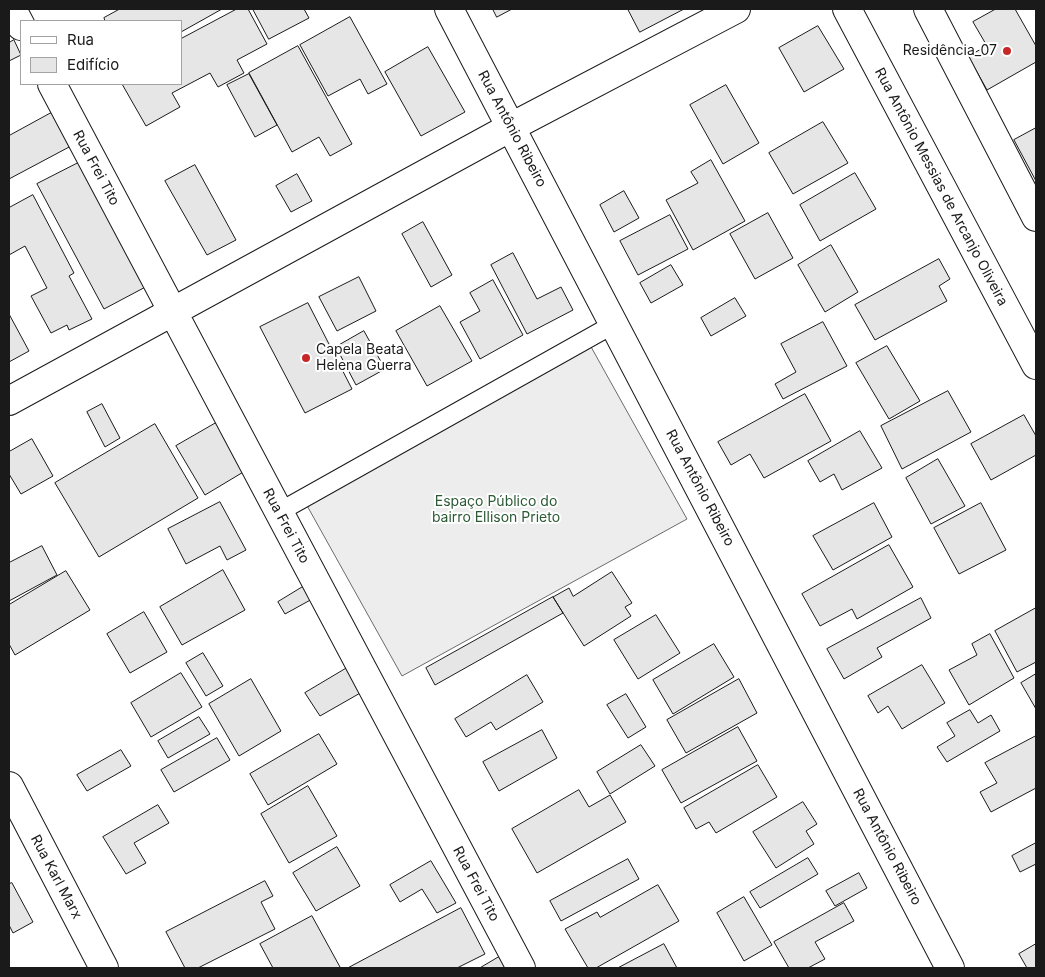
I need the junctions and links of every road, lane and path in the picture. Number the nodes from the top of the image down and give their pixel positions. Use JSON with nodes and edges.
{"nodes":[{"id":1,"x":12,"y":9,"type":"edge"},
{"id":2,"x":449,"y":9,"type":"edge"},
{"id":3,"x":736,"y":9,"type":"edge"},
{"id":4,"x":847,"y":9,"type":"edge"},
{"id":5,"x":928,"y":9,"type":"edge"},
{"id":6,"x":20,"y":24,"type":"edge"},
{"id":7,"x":53,"y":85,"type":"edge"},
{"id":8,"x":511,"y":127,"type":"junction"},
{"id":9,"x":1036,"y":217,"type":"edge"},
{"id":10,"x":172,"y":312,"type":"junction"},
{"id":11,"x":614,"y":324,"type":"junction"},
{"id":12,"x":1036,"y":365,"type":"edge"},
{"id":13,"x":9,"y":401,"type":"edge"},
{"id":14,"x":279,"y":512,"type":"junction"},
{"id":15,"x":9,"y":786,"type":"edge"},
{"id":16,"x":104,"y":968,"type":"edge"},
{"id":17,"x":521,"y":968,"type":"edge"},
{"id":18,"x":950,"y":968,"type":"edge"}],
"edges":[{"from":1,"to":6,"type":"street"},
{"from":2,"to":8,"type":"street","name":"Rua Antônio Ribeiro"},
{"from":3,"to":8,"type":"street"},
{"from":4,"to":12,"type":"street","name":"Rua Antônio Messias de Arcanjo Oliveira"},
{"from":5,"to":9,"type":"street"},
{"from":7,"to":10,"type":"street","name":"Rua Frei Tito"},
{"from":8,"to":10,"type":"street"},
{"from":8,"to":11,"type":"street","name":"Rua Antônio Ribeiro"},
{"from":10,"to":13,"type":"street"},
{"from":10,"to":14,"type":"street","name":"Rua Frei Tito"},
{"from":11,"to":14,"type":"lane"},
{"from":11,"to":18,"type":"street","name":"Rua Antônio Ribeiro"},
{"from":14,"to":17,"type":"street","name":"Rua Frei Tito"},
{"from":15,"to":16,"type":"street","name":"Rua Karl Marx"}]}
